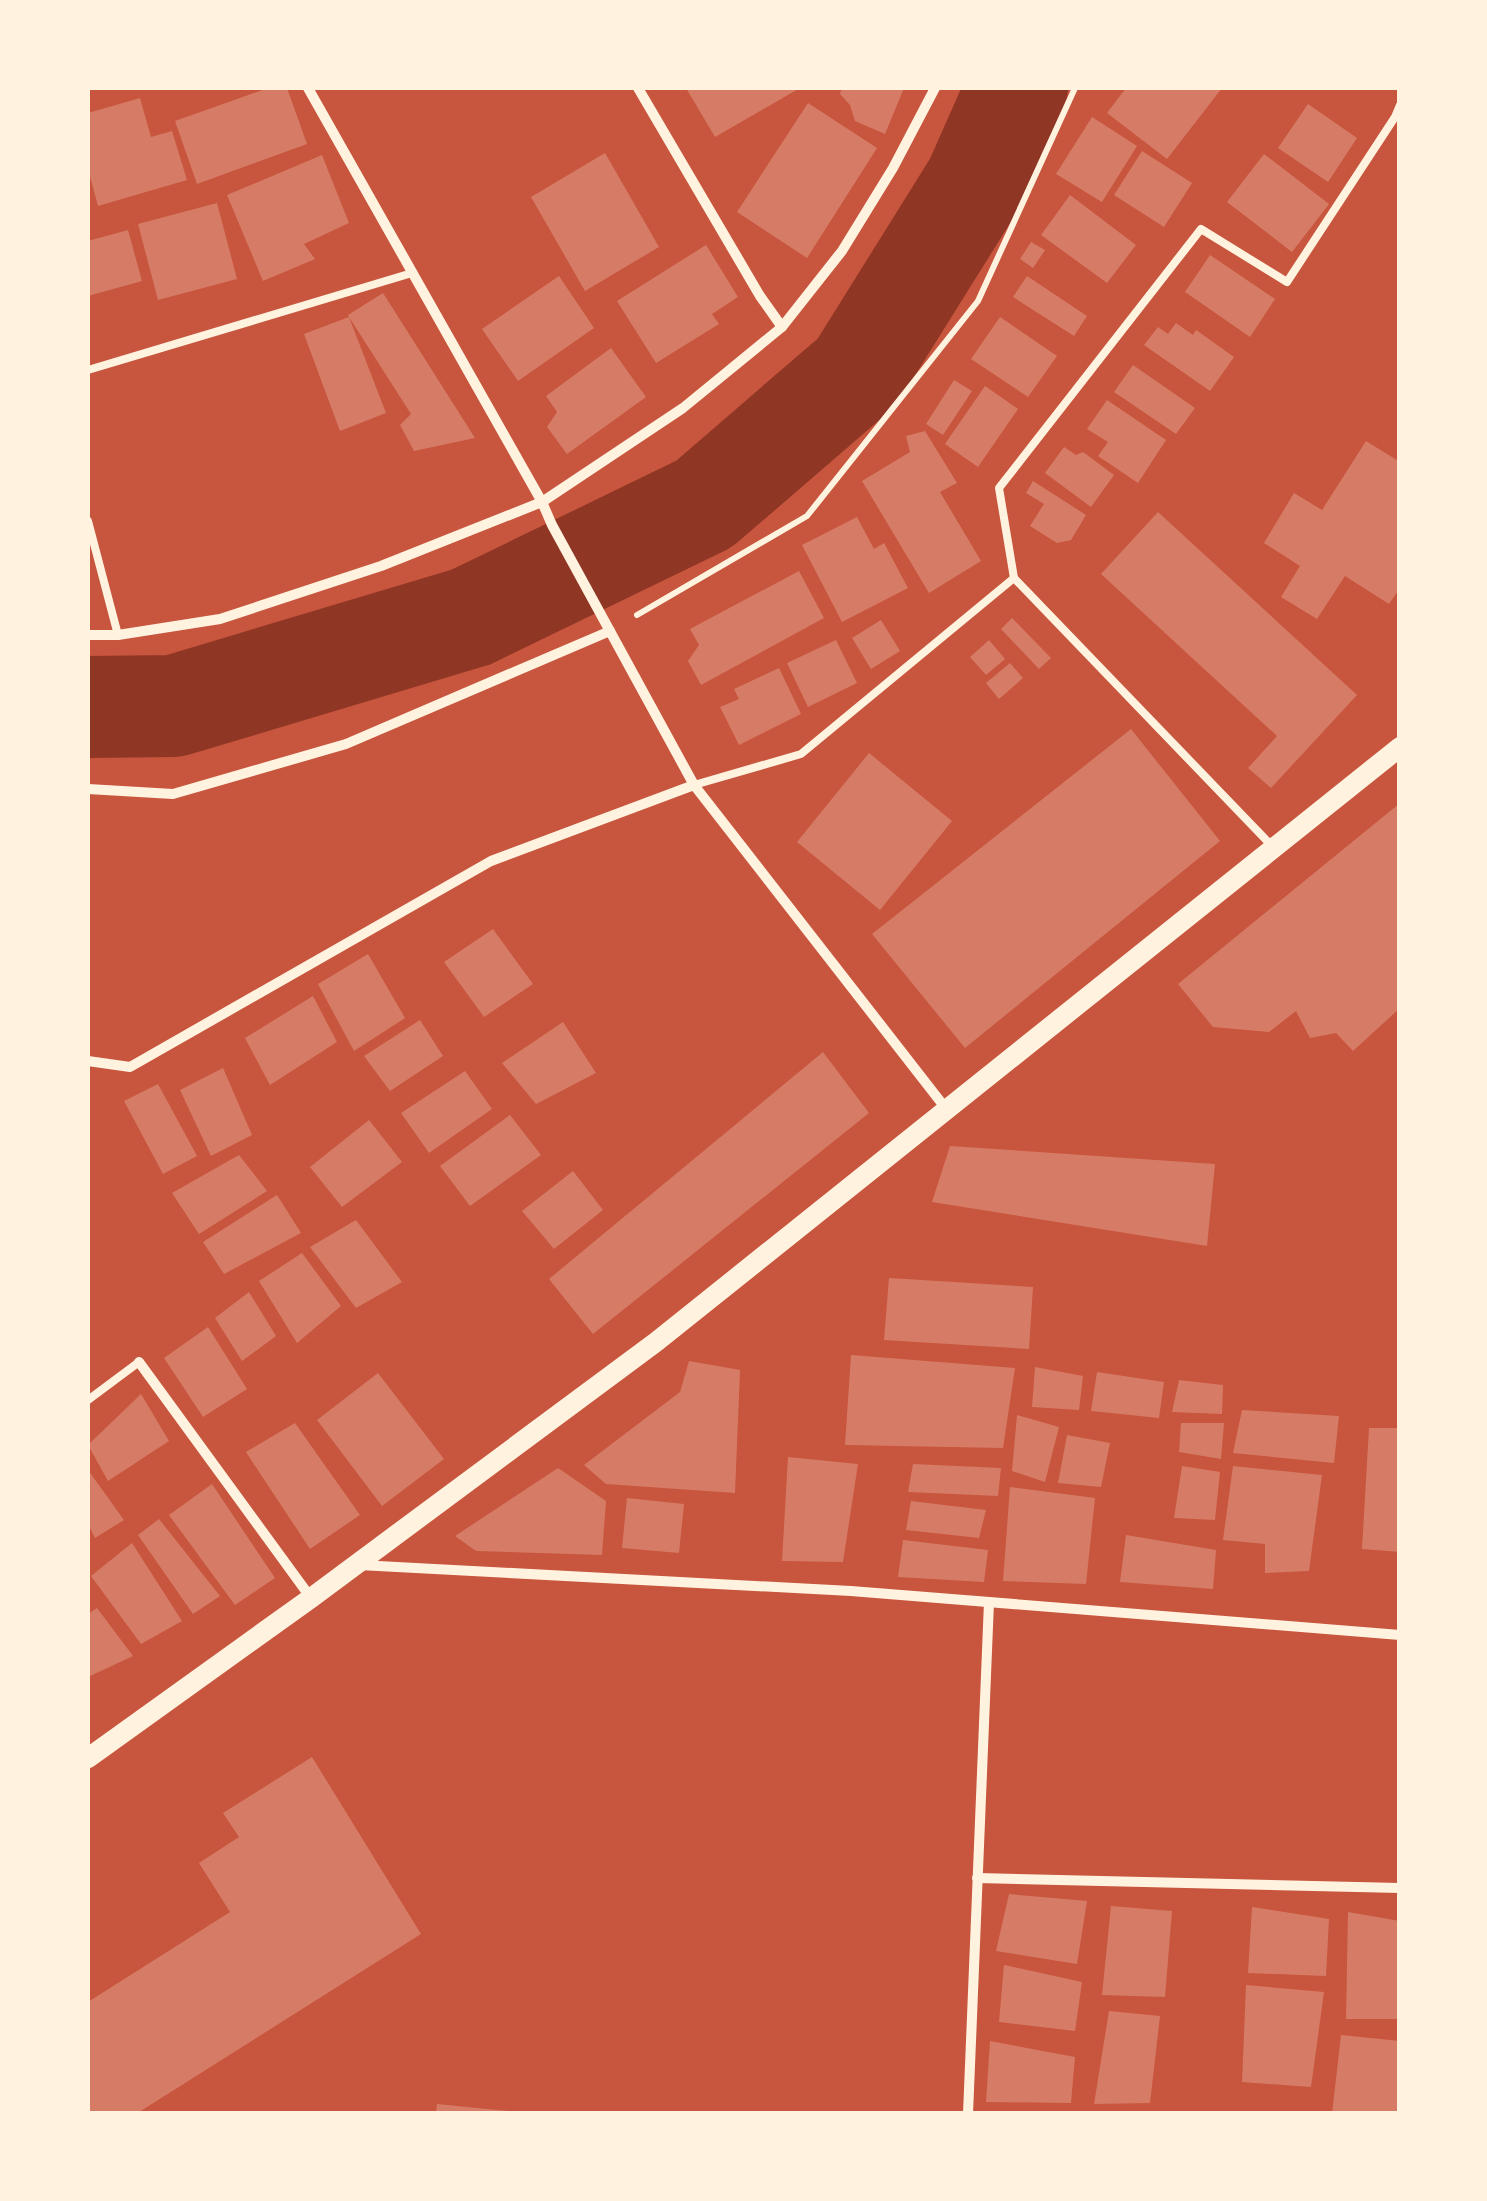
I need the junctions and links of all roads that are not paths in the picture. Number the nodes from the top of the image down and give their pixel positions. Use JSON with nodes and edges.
{"nodes":[{"id":1,"x":308,"y":88,"type":"edge"},
{"id":2,"x":638,"y":88,"type":"edge"},
{"id":3,"x":935,"y":88,"type":"edge"},
{"id":4,"x":1400,"y":106,"type":"edge"},
{"id":5,"x":412,"y":273,"type":"junction"},
{"id":6,"x":782,"y":327,"type":"junction"},
{"id":7,"x":88,"y":370,"type":"edge"},
{"id":8,"x":542,"y":502,"type":"junction"},
{"id":9,"x":88,"y":521,"type":"edge"},
{"id":10,"x":1014,"y":578,"type":"junction"},
{"id":11,"x":610,"y":631,"type":"junction"},
{"id":12,"x":88,"y":635,"type":"edge"},
{"id":13,"x":118,"y":635,"type":"junction"},
{"id":14,"x":1400,"y":746,"type":"edge"},
{"id":15,"x":694,"y":785,"type":"junction"},
{"id":16,"x":88,"y":790,"type":"edge"},
{"id":17,"x":1274,"y":848,"type":"junction"},
{"id":18,"x":88,"y":1061,"type":"edge"},
{"id":19,"x":947,"y":1111,"type":"junction"},
{"id":20,"x":140,"y":1362,"type":"joint"},
{"id":21,"x":88,"y":1400,"type":"edge"},
{"id":22,"x":354,"y":1565,"type":"junction"},
{"id":23,"x":311,"y":1598,"type":"junction"},
{"id":24,"x":989,"y":1602,"type":"junction"},
{"id":25,"x":1400,"y":1635,"type":"edge"},
{"id":26,"x":89,"y":1755,"type":"edge"},
{"id":27,"x":977,"y":1878,"type":"junction"},
{"id":28,"x":1400,"y":1888,"type":"edge"},
{"id":29,"x":968,"y":2114,"type":"edge"}],
"edges":[{"from":1,"to":5,"type":"street"},
{"from":2,"to":6,"type":"street"},
{"from":3,"to":6,"type":"street"},
{"from":4,"to":10,"type":"lane"},
{"from":5,"to":7,"type":"lane"},
{"from":5,"to":8,"type":"street"},
{"from":6,"to":8,"type":"street"},
{"from":8,"to":11,"type":"street"},
{"from":8,"to":13,"type":"street"},
{"from":9,"to":13,"type":"lane"},
{"from":10,"to":15,"type":"lane"},
{"from":10,"to":17,"type":"lane"},
{"from":11,"to":15,"type":"street"},
{"from":11,"to":16,"type":"street"},
{"from":12,"to":13,"type":"street"},
{"from":14,"to":17,"type":"main road"},
{"from":15,"to":18,"type":"street"},
{"from":15,"to":19,"type":"street"},
{"from":17,"to":19,"type":"main road"},
{"from":19,"to":22,"type":"main road"},
{"from":20,"to":21,"type":"lane"},
{"from":20,"to":23,"type":"street"},
{"from":22,"to":23,"type":"main road"},
{"from":22,"to":24,"type":"street"},
{"from":23,"to":26,"type":"main road"},
{"from":24,"to":25,"type":"street"},
{"from":24,"to":27,"type":"street"},
{"from":27,"to":28,"type":"street"},
{"from":27,"to":29,"type":"street"}]}
